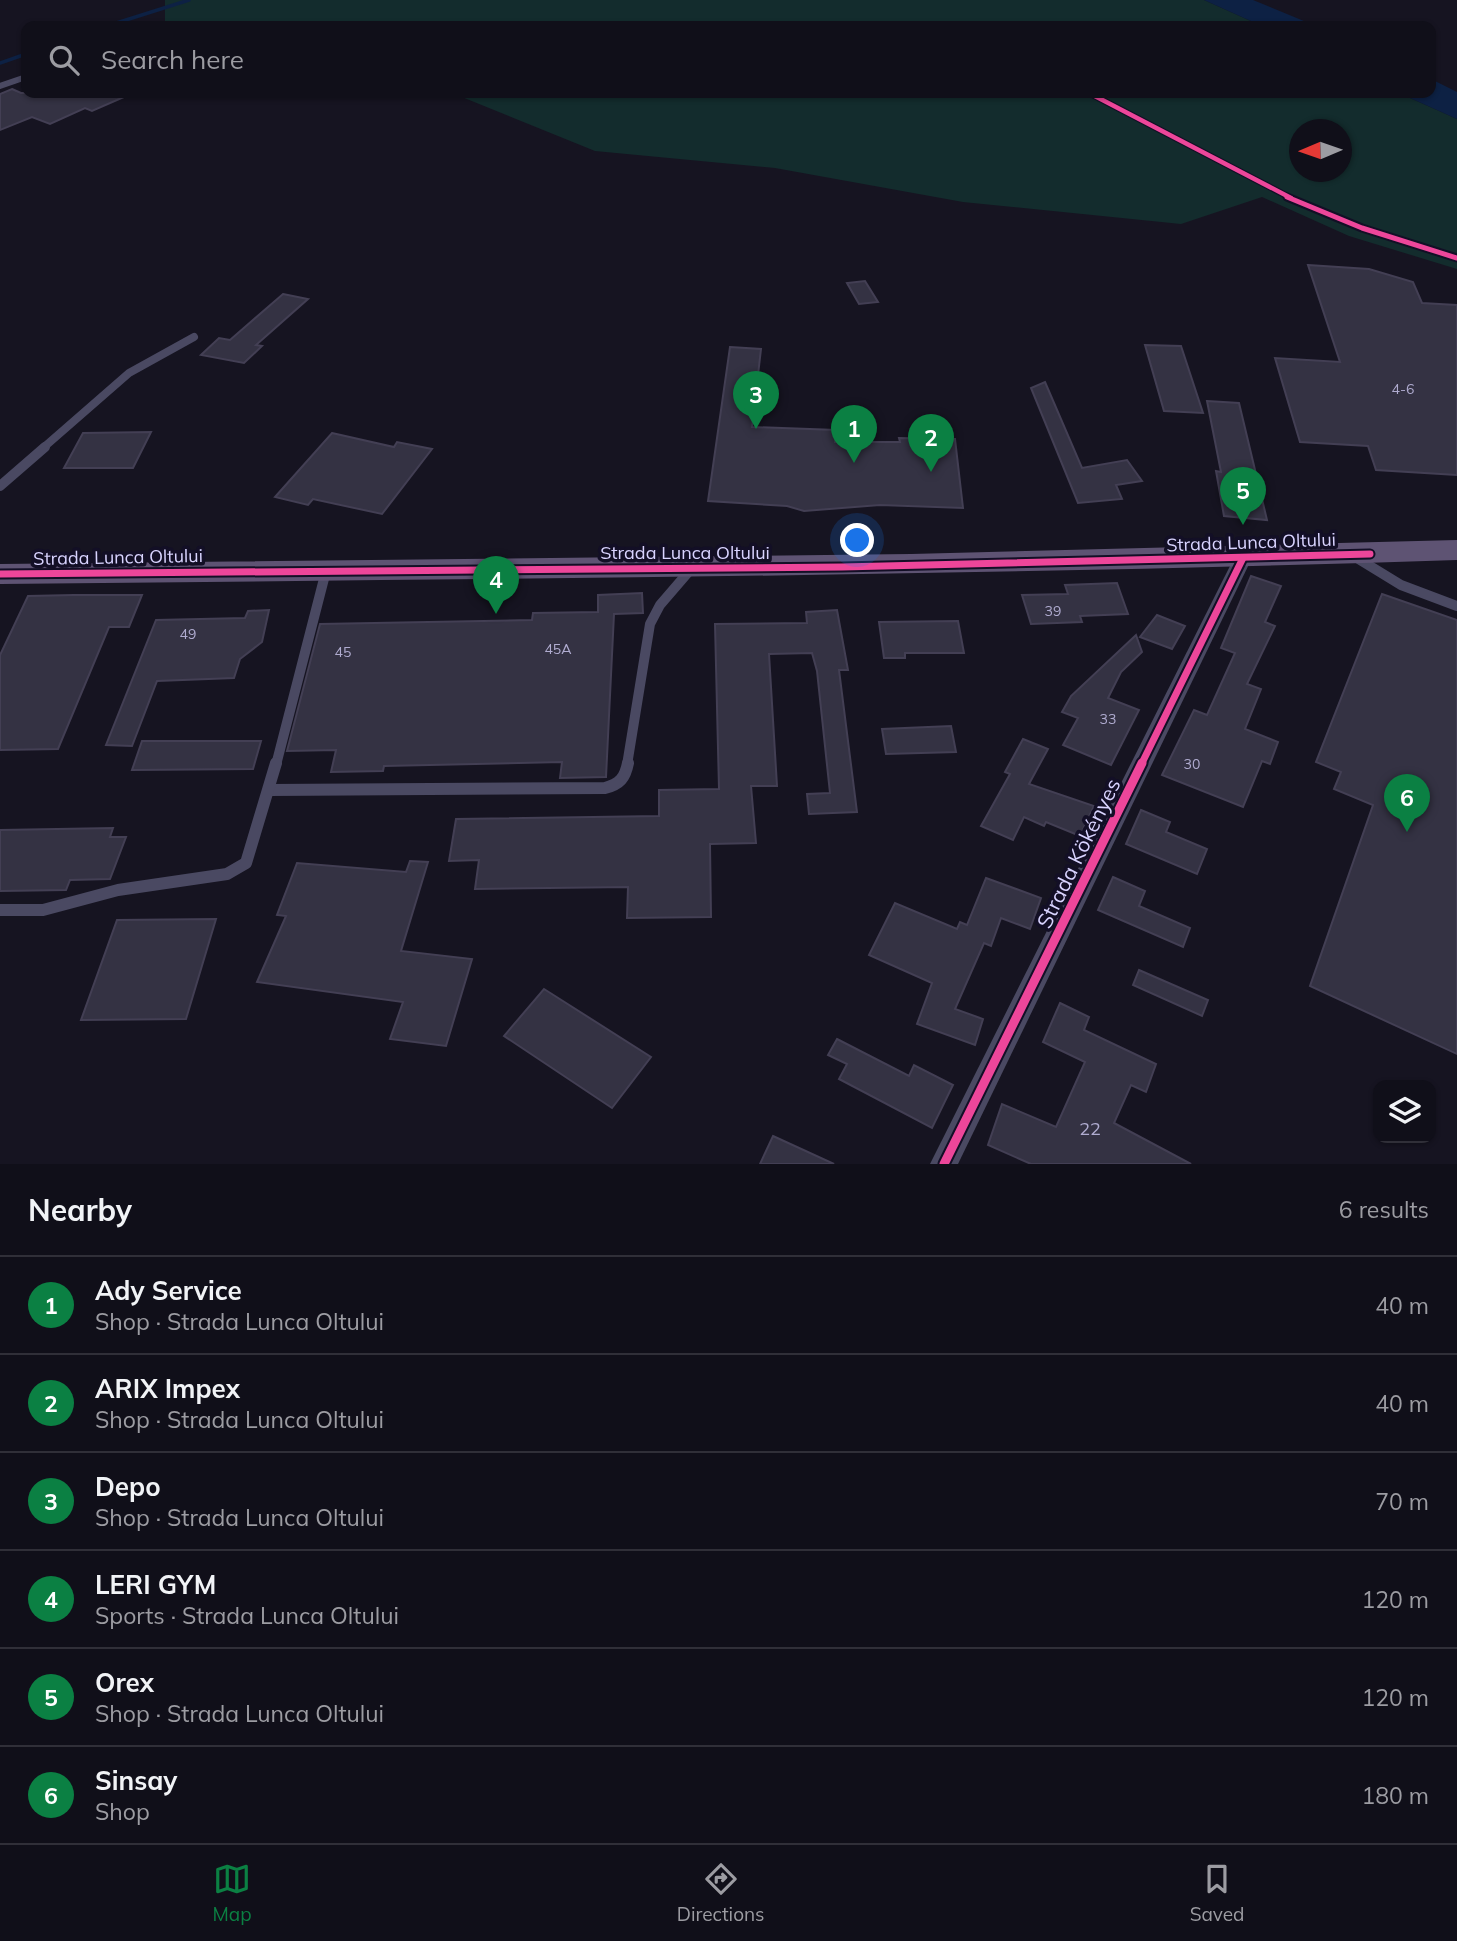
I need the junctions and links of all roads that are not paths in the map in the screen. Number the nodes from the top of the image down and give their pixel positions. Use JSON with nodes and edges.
{"nodes":[{"id":1,"x":21,"y":79,"type":"edge"},
{"id":2,"x":0,"y":86,"type":"edge"},
{"id":3,"x":194,"y":337,"type":"dead end"},
{"id":4,"x":0,"y":486,"type":"edge"},
{"id":5,"x":1457,"y":550,"type":"edge"},
{"id":6,"x":1352,"y":554,"type":"junction"},
{"id":7,"x":1243,"y":558,"type":"junction"},
{"id":8,"x":692,"y":569,"type":"junction"},
{"id":9,"x":326,"y":570,"type":"junction"},
{"id":10,"x":0,"y":574,"type":"edge"},
{"id":11,"x":1457,"y":606,"type":"edge"},
{"id":12,"x":269,"y":790,"type":"junction"},
{"id":13,"x":0,"y":910,"type":"edge"},
{"id":14,"x":944,"y":1164,"type":"edge"}],
"edges":[{"from":1,"to":2,"type":"lane"},
{"from":3,"to":4,"type":"lane"},
{"from":5,"to":6,"type":"main road","name":"Strada Lunca Oltului"},
{"from":6,"to":7,"type":"main road","name":"Strada Lunca Oltului"},
{"from":6,"to":11,"type":"lane"},
{"from":7,"to":8,"type":"main road","name":"Strada Lunca Oltului"},
{"from":7,"to":14,"type":"street","name":"Strada Kökényes"},
{"from":8,"to":9,"type":"main road","name":"Strada Lunca Oltului"},
{"from":8,"to":12,"type":"lane"},
{"from":9,"to":10,"type":"main road","name":"Strada Lunca Oltului"},
{"from":9,"to":12,"type":"lane"},
{"from":12,"to":13,"type":"lane"}]}
